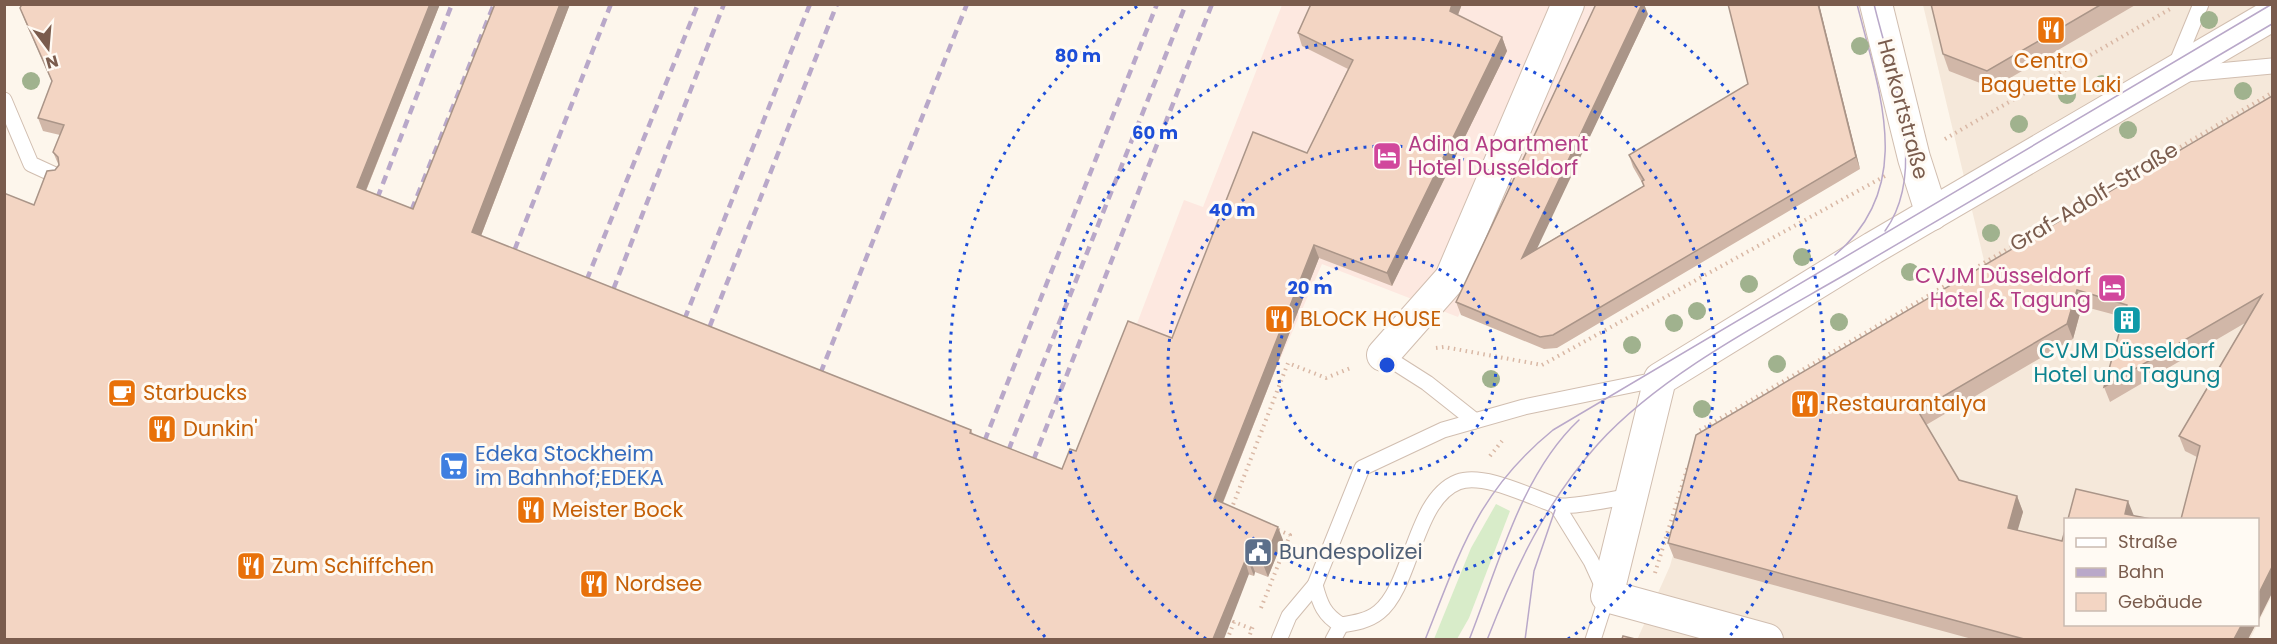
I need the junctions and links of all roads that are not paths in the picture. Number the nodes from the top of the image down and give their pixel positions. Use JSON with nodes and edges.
{"nodes":[{"id":1,"x":1568,"y":4,"type":"edge"},
{"id":2,"x":1876,"y":4,"type":"edge"},
{"id":3,"x":2201,"y":4,"type":"edge"},
{"id":4,"x":2272,"y":15,"type":"edge"},
{"id":5,"x":2272,"y":66,"type":"edge"},
{"id":6,"x":2171,"y":75,"type":"junction"},
{"id":7,"x":4,"y":100,"type":"edge"},
{"id":8,"x":55,"y":175,"type":"edge"},
{"id":9,"x":1932,"y":214,"type":"junction"},
{"id":10,"x":1383,"y":355,"type":"joint"},
{"id":11,"x":1660,"y":380,"type":"junction"},
{"id":12,"x":1475,"y":421,"type":"junction"},
{"id":13,"x":1632,"y":496,"type":"junction"},
{"id":14,"x":1557,"y":506,"type":"junction"},
{"id":15,"x":1315,"y":585,"type":"junction"},
{"id":16,"x":1608,"y":596,"type":"junction"},
{"id":17,"x":1341,"y":625,"type":"junction"},
{"id":18,"x":1279,"y":639,"type":"edge"},
{"id":19,"x":1333,"y":639,"type":"edge"},
{"id":20,"x":1593,"y":639,"type":"edge"},
{"id":21,"x":1767,"y":639,"type":"edge"}],
"edges":[{"from":1,"to":10,"type":"street"},
{"from":2,"to":9,"type":"street","name":"Harkortstraße"},
{"from":3,"to":6,"type":"lane"},
{"from":4,"to":6,"type":"street"},
{"from":5,"to":6,"type":"lane"},
{"from":6,"to":9,"type":"street"},
{"from":7,"to":8,"type":"lane"},
{"from":9,"to":11,"type":"street"},
{"from":10,"to":12,"type":"lane"},
{"from":11,"to":12,"type":"lane"},
{"from":11,"to":13,"type":"street"},
{"from":12,"to":15,"type":"lane"},
{"from":13,"to":14,"type":"lane"},
{"from":13,"to":16,"type":"street"},
{"from":14,"to":16,"type":"lane"},
{"from":14,"to":17,"type":"lane"},
{"from":15,"to":17,"type":"lane"},
{"from":15,"to":18,"type":"lane"},
{"from":16,"to":20,"type":"lane"},
{"from":16,"to":21,"type":"street"},
{"from":17,"to":19,"type":"lane"}]}
